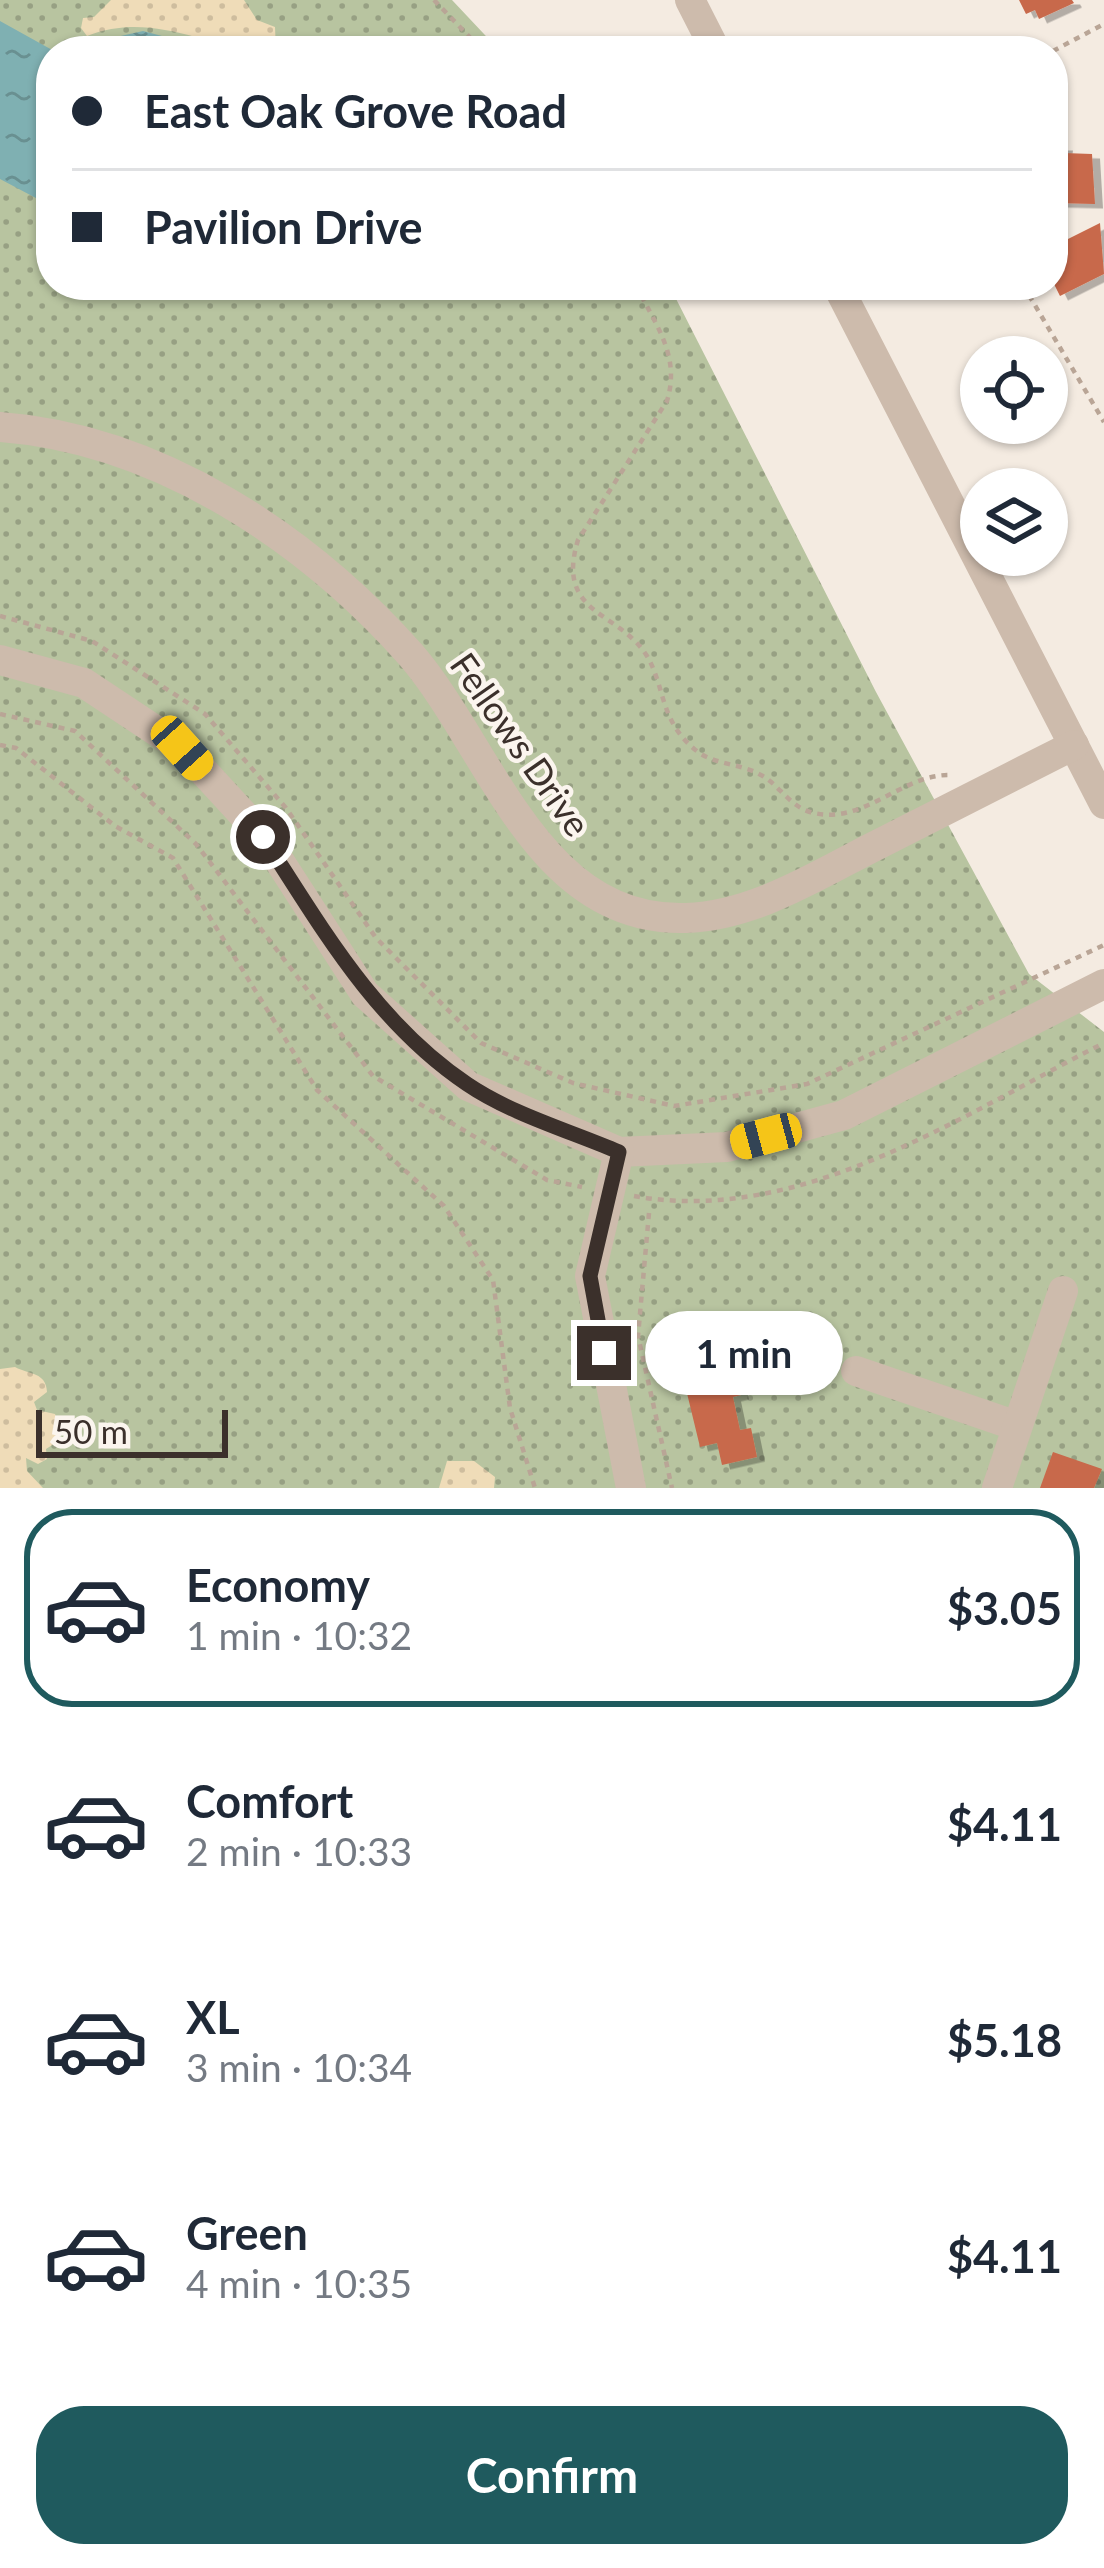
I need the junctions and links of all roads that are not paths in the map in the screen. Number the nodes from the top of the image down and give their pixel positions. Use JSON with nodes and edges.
{"nodes":[{"id":1,"x":690,"y":0,"type":"edge"},
{"id":2,"x":708,"y":36,"type":"edge"},
{"id":3,"x":845,"y":300,"type":"edge"},
{"id":4,"x":0,"y":427,"type":"edge"},
{"id":5,"x":0,"y":660,"type":"edge"},
{"id":6,"x":1074,"y":746,"type":"junction"},
{"id":7,"x":1104,"y":804,"type":"edge"},
{"id":8,"x":1104,"y":984,"type":"edge"},
{"id":9,"x":619,"y":1152,"type":"junction"},
{"id":10,"x":1063,"y":1291,"type":"dead end"},
{"id":11,"x":856,"y":1371,"type":"dead end"},
{"id":12,"x":1017,"y":1426,"type":"junction"},
{"id":13,"x":631,"y":1488,"type":"edge"},
{"id":14,"x":997,"y":1488,"type":"edge"}],
"edges":[{"from":1,"to":2,"type":"street"},
{"from":3,"to":6,"type":"street"},
{"from":4,"to":6,"type":"street","name":"Fellows Drive"},
{"from":5,"to":9,"type":"street"},
{"from":6,"to":7,"type":"street"},
{"from":8,"to":9,"type":"street"},
{"from":9,"to":13,"type":"street"},
{"from":10,"to":12,"type":"street"},
{"from":11,"to":12,"type":"street"},
{"from":12,"to":14,"type":"street"}]}
